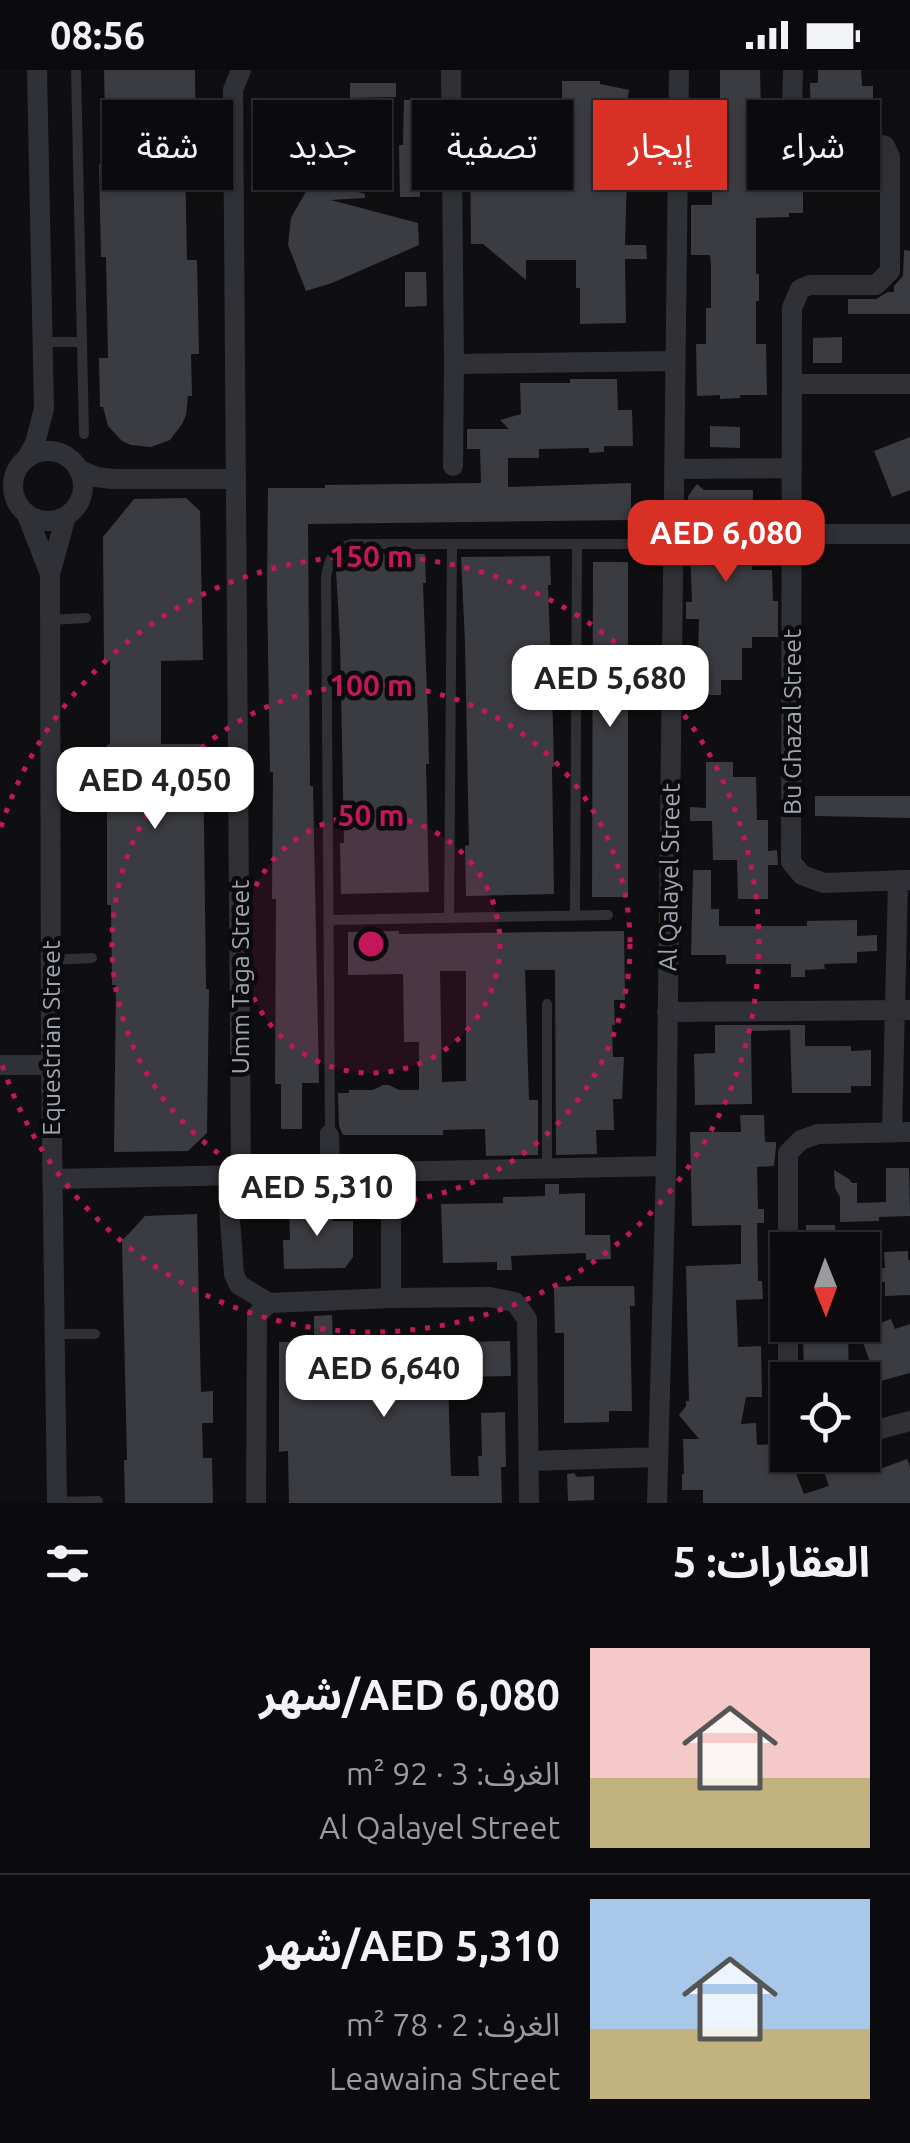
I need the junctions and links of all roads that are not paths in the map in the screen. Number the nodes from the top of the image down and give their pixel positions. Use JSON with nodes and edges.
{"nodes":[{"id":1,"x":37,"y":70,"type":"edge"},
{"id":2,"x":76,"y":70,"type":"edge"},
{"id":3,"x":241,"y":70,"type":"edge"},
{"id":4,"x":451,"y":70,"type":"edge"},
{"id":5,"x":679,"y":70,"type":"edge"},
{"id":6,"x":793,"y":70,"type":"edge"},
{"id":7,"x":42,"y":342,"type":"junction"},
{"id":8,"x":82,"y":342,"type":"junction"},
{"id":9,"x":675,"y":360,"type":"junction"},
{"id":10,"x":454,"y":364,"type":"junction"},
{"id":11,"x":792,"y":384,"type":"junction"},
{"id":12,"x":910,"y":384,"type":"edge"},
{"id":13,"x":44,"y":409,"type":"junction"},
{"id":14,"x":84,"y":434,"type":"dead end"},
{"id":15,"x":28,"y":458,"type":"junction"},
{"id":16,"x":72,"y":462,"type":"junction"},
{"id":17,"x":453,"y":466,"type":"dead end"},
{"id":18,"x":792,"y":468,"type":"junction"},
{"id":19,"x":674,"y":469,"type":"junction"},
{"id":20,"x":236,"y":479,"type":"junction"},
{"id":21,"x":113,"y":480,"type":"junction"},
{"id":22,"x":7,"y":483,"type":"edge"},
{"id":23,"x":82,"y":492,"type":"junction"},
{"id":24,"x":27,"y":515,"type":"junction"},
{"id":25,"x":66,"y":516,"type":"junction"},
{"id":26,"x":793,"y":534,"type":"junction"},
{"id":27,"x":910,"y":534,"type":"edge"},
{"id":28,"x":452,"y":544,"type":"junction"},
{"id":29,"x":673,"y":544,"type":"junction"},
{"id":30,"x":578,"y":545,"type":"junction"},
{"id":31,"x":50,"y":574,"type":"junction"},
{"id":32,"x":86,"y":618,"type":"dead end"},
{"id":33,"x":50,"y":620,"type":"junction"},
{"id":34,"x":904,"y":880,"type":"edge"},
{"id":35,"x":608,"y":915,"type":"dead end"},
{"id":36,"x":575,"y":916,"type":"junction"},
{"id":37,"x":449,"y":918,"type":"junction"},
{"id":38,"x":330,"y":920,"type":"junction"},
{"id":39,"x":92,"y":958,"type":"dead end"},
{"id":40,"x":50,"y":960,"type":"junction"},
{"id":41,"x":548,"y":1004,"type":"dead end"},
{"id":42,"x":902,"y":1010,"type":"edge"},
{"id":43,"x":667,"y":1012,"type":"junction"},
{"id":44,"x":0,"y":1065,"type":"edge"},
{"id":45,"x":51,"y":1065,"type":"junction"},
{"id":46,"x":901,"y":1132,"type":"edge"},
{"id":47,"x":666,"y":1166,"type":"junction"},
{"id":48,"x":547,"y":1168,"type":"junction"},
{"id":49,"x":392,"y":1172,"type":"junction"},
{"id":50,"x":330,"y":1173,"type":"junction"},
{"id":51,"x":241,"y":1175,"type":"junction"},
{"id":52,"x":52,"y":1179,"type":"junction"},
{"id":53,"x":229,"y":1206,"type":"dead end"},
{"id":54,"x":788,"y":1232,"type":"edge"},
{"id":55,"x":391,"y":1298,"type":"junction"},
{"id":56,"x":270,"y":1303,"type":"junction"},
{"id":57,"x":54,"y":1334,"type":"junction"},
{"id":58,"x":95,"y":1334,"type":"dead end"},
{"id":59,"x":910,"y":1422,"type":"edge"},
{"id":60,"x":880,"y":1430,"type":"edge"},
{"id":61,"x":656,"y":1457,"type":"junction"},
{"id":62,"x":529,"y":1461,"type":"junction"},
{"id":63,"x":98,"y":1501,"type":"edge"},
{"id":64,"x":57,"y":1503,"type":"edge"},
{"id":65,"x":256,"y":1503,"type":"edge"},
{"id":66,"x":529,"y":1503,"type":"edge"},
{"id":67,"x":657,"y":1503,"type":"edge"}],
"edges":[{"from":1,"to":7,"type":"street"},
{"from":2,"to":8,"type":"lane"},
{"from":3,"to":20,"type":"street","name":"Umm Taga Street"},
{"from":4,"to":10,"type":"street"},
{"from":5,"to":9,"type":"street","name":"Al Qalayel Street"},
{"from":6,"to":11,"type":"street","name":"Bu Ghazal Street"},
{"from":7,"to":8,"type":"lane"},
{"from":7,"to":13,"type":"street"},
{"from":8,"to":14,"type":"lane"},
{"from":9,"to":10,"type":"street"},
{"from":9,"to":19,"type":"street","name":"Al Qalayel Street"},
{"from":10,"to":17,"type":"street"},
{"from":11,"to":12,"type":"street"},
{"from":11,"to":18,"type":"street","name":"Bu Ghazal Street"},
{"from":13,"to":15,"type":"street"},
{"from":13,"to":16,"type":"street"},
{"from":15,"to":16,"type":"street"},
{"from":15,"to":22,"type":"street"},
{"from":16,"to":21,"type":"street"},
{"from":16,"to":23,"type":"street"},
{"from":18,"to":19,"type":"street"},
{"from":18,"to":26,"type":"street","name":"Bu Ghazal Street"},
{"from":19,"to":29,"type":"street","name":"Al Qalayel Street"},
{"from":20,"to":21,"type":"street"},
{"from":20,"to":51,"type":"street","name":"Umm Taga Street"},
{"from":21,"to":23,"type":"street"},
{"from":22,"to":24,"type":"street"},
{"from":23,"to":25,"type":"street"},
{"from":24,"to":25,"type":"street"},
{"from":24,"to":31,"type":"street","name":"Equestrian Street"},
{"from":25,"to":31,"type":"street","name":"Equestrian Street"},
{"from":26,"to":27,"type":"street"},
{"from":26,"to":34,"type":"street","name":"Bu Ghazal Street"},
{"from":28,"to":30,"type":"lane"},
{"from":28,"to":37,"type":"lane"},
{"from":28,"to":38,"type":"lane"},
{"from":29,"to":30,"type":"lane"},
{"from":29,"to":43,"type":"street","name":"Al Qalayel Street"},
{"from":30,"to":36,"type":"lane"},
{"from":31,"to":33,"type":"street","name":"Equestrian Street"},
{"from":32,"to":33,"type":"lane"},
{"from":33,"to":40,"type":"street","name":"Equestrian Street"},
{"from":34,"to":42,"type":"street","name":"Bu Ghazal Street"},
{"from":35,"to":36,"type":"lane"},
{"from":36,"to":37,"type":"lane"},
{"from":37,"to":38,"type":"lane"},
{"from":38,"to":50,"type":"lane"},
{"from":39,"to":40,"type":"lane"},
{"from":40,"to":45,"type":"street","name":"Equestrian Street"},
{"from":41,"to":48,"type":"lane"},
{"from":42,"to":43,"type":"street"},
{"from":42,"to":46,"type":"street","name":"Bu Ghazal Street"},
{"from":43,"to":47,"type":"street","name":"Al Qalayel Street"},
{"from":44,"to":45,"type":"street"},
{"from":45,"to":52,"type":"street","name":"Equestrian Street"},
{"from":46,"to":54,"type":"street"},
{"from":47,"to":48,"type":"street"},
{"from":47,"to":61,"type":"street","name":"Al Qalayel Street"},
{"from":48,"to":49,"type":"street"},
{"from":49,"to":50,"type":"street"},
{"from":49,"to":55,"type":"street"},
{"from":50,"to":51,"type":"street"},
{"from":51,"to":52,"type":"street"},
{"from":52,"to":57,"type":"street","name":"Equestrian Street"},
{"from":53,"to":56,"type":"street"},
{"from":55,"to":56,"type":"street"},
{"from":55,"to":62,"type":"street"},
{"from":56,"to":65,"type":"street"},
{"from":57,"to":58,"type":"lane"},
{"from":57,"to":64,"type":"street","name":"Equestrian Street"},
{"from":59,"to":60,"type":"street"},
{"from":61,"to":62,"type":"street"},
{"from":61,"to":67,"type":"street","name":"Al Qalayel Street"},
{"from":62,"to":66,"type":"street"},
{"from":63,"to":64,"type":"lane"}]}
